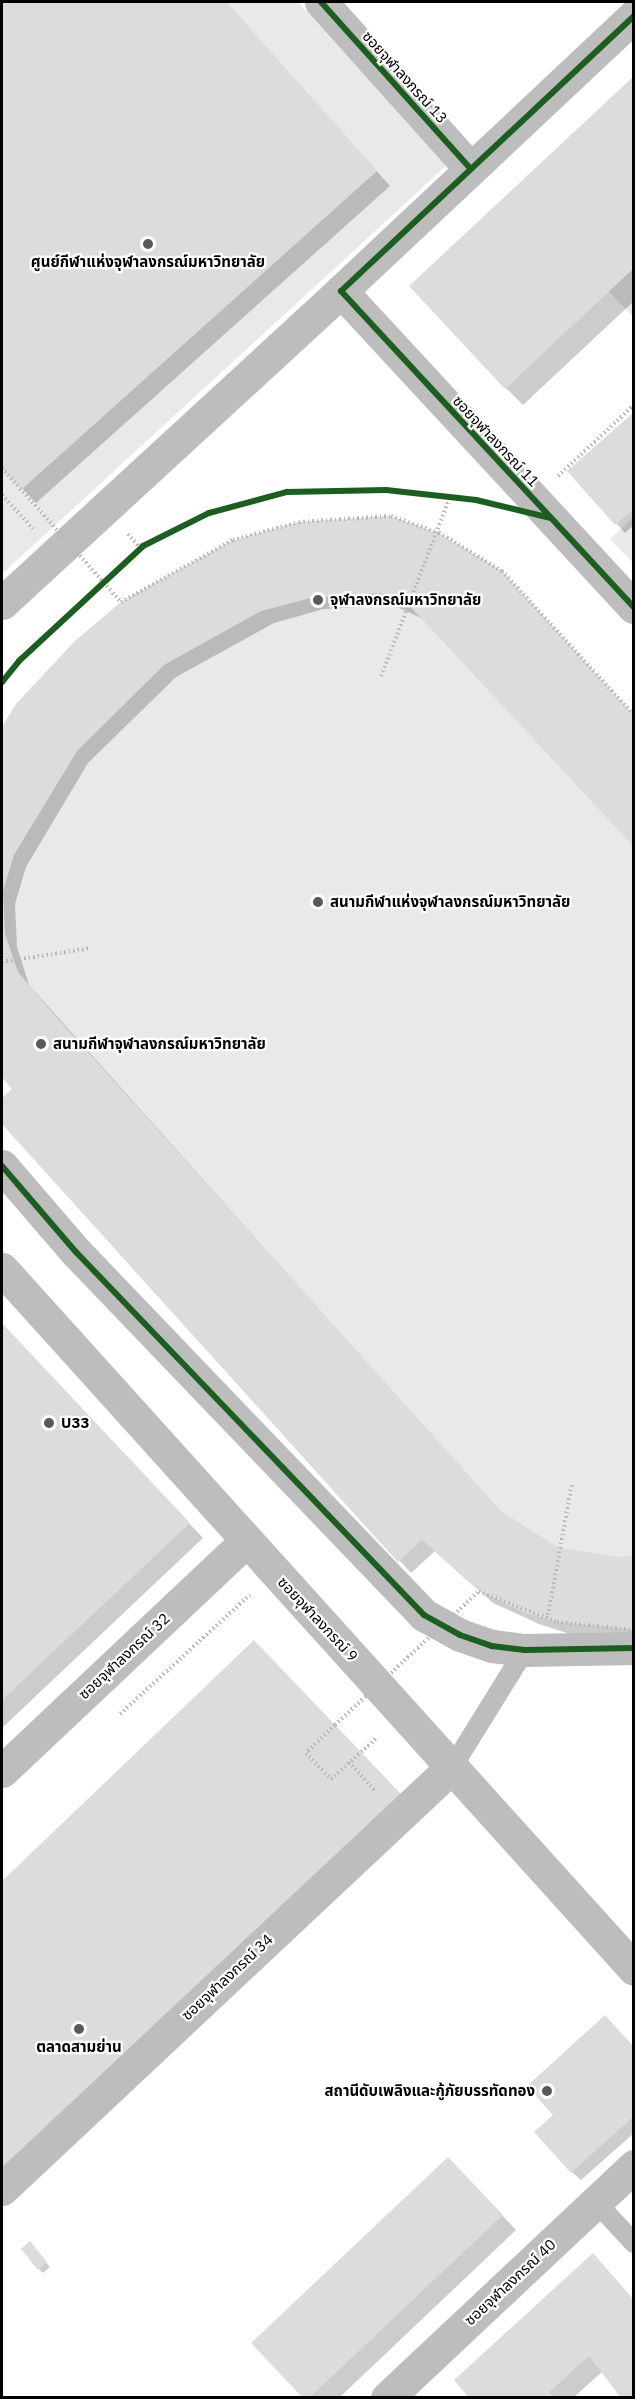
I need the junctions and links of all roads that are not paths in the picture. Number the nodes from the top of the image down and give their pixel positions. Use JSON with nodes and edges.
{"nodes":[{"id":1,"x":321,"y":2,"type":"edge"},
{"id":2,"x":633,"y":16,"type":"edge"},
{"id":3,"x":471,"y":169,"type":"junction"},
{"id":4,"x":341,"y":291,"type":"junction"},
{"id":5,"x":2,"y":603,"type":"edge"},
{"id":6,"x":633,"y":607,"type":"edge"},
{"id":7,"x":2,"y":1166,"type":"edge"},
{"id":8,"x":2,"y":1269,"type":"edge"},
{"id":9,"x":246,"y":1541,"type":"junction"},
{"id":10,"x":633,"y":1648,"type":"edge"},
{"id":11,"x":534,"y":1650,"type":"junction"},
{"id":12,"x":453,"y":1766,"type":"junction"},
{"id":13,"x":2,"y":1771,"type":"edge"},
{"id":14,"x":633,"y":1969,"type":"edge"},
{"id":15,"x":633,"y":2166,"type":"edge"},
{"id":16,"x":2,"y":2189,"type":"edge"},
{"id":17,"x":596,"y":2202,"type":"junction"},
{"id":18,"x":633,"y":2243,"type":"edge"},
{"id":19,"x":387,"y":2397,"type":"edge"}],
"edges":[{"from":1,"to":3,"type":"street","name":"ซอยจุฬาลงกรณ์ 13"},
{"from":2,"to":3,"type":"street"},
{"from":3,"to":4,"type":"street"},
{"from":4,"to":5,"type":"street"},
{"from":4,"to":6,"type":"street","name":"ซอยจุฬาลงกรณ์ 11"},
{"from":7,"to":11,"type":"street"},
{"from":8,"to":9,"type":"street","name":"ซอยจุฬาลงกรณ์ 9"},
{"from":9,"to":12,"type":"street","name":"ซอยจุฬาลงกรณ์ 9"},
{"from":9,"to":13,"type":"street","name":"ซอยจุฬาลงกรณ์ 32"},
{"from":10,"to":11,"type":"street"},
{"from":11,"to":12,"type":"lane"},
{"from":12,"to":14,"type":"street","name":"ซอยจุฬาลงกรณ์ 9"},
{"from":12,"to":16,"type":"street","name":"ซอยจุฬาลงกรณ์ 34"},
{"from":15,"to":17,"type":"street","name":"ซอยจุฬาลงกรณ์ 40"},
{"from":17,"to":18,"type":"lane"},
{"from":17,"to":19,"type":"street","name":"ซอยจุฬาลงกรณ์ 40"}]}
